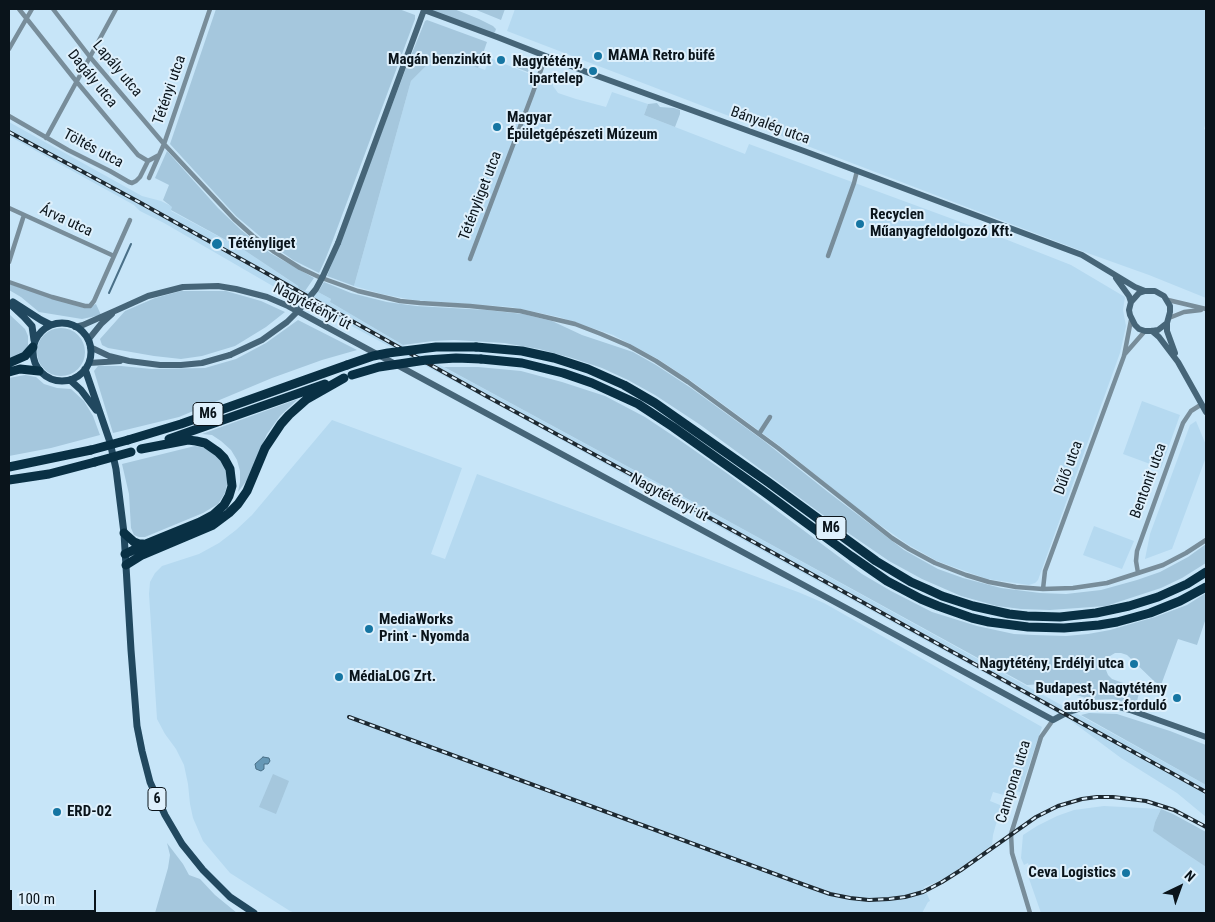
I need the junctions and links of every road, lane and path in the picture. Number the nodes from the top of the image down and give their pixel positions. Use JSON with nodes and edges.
{"nodes":[{"id":1,"x":19,"y":9,"type":"edge"},
{"id":2,"x":32,"y":9,"type":"edge"},
{"id":3,"x":52,"y":9,"type":"edge"},
{"id":4,"x":116,"y":9,"type":"edge"},
{"id":5,"x":210,"y":9,"type":"edge"},
{"id":6,"x":422,"y":10,"type":"edge"},
{"id":7,"x":26,"y":17,"type":"junction"},
{"id":8,"x":9,"y":49,"type":"edge"},
{"id":9,"x":90,"y":56,"type":"junction"},
{"id":10,"x":546,"y":56,"type":"junction"},
{"id":11,"x":76,"y":81,"type":"junction"},
{"id":12,"x":9,"y":116,"type":"edge"},
{"id":13,"x":46,"y":138,"type":"junction"},
{"id":14,"x":164,"y":144,"type":"junction"},
{"id":15,"x":159,"y":156,"type":"junction"},
{"id":16,"x":148,"y":161,"type":"junction"},
{"id":17,"x":857,"y":171,"type":"junction"},
{"id":18,"x":149,"y":178,"type":"dead end"},
{"id":19,"x":9,"y":208,"type":"edge"},
{"id":20,"x":24,"y":215,"type":"junction"},
{"id":21,"x":130,"y":220,"type":"dead end"},
{"id":22,"x":114,"y":256,"type":"junction"},
{"id":23,"x":828,"y":256,"type":"dead end"},
{"id":24,"x":470,"y":259,"type":"dead end"},
{"id":25,"x":9,"y":262,"type":"edge"},
{"id":26,"x":1110,"y":272,"type":"junction"},
{"id":27,"x":9,"y":282,"type":"edge"},
{"id":28,"x":1144,"y":291,"type":"junction"},
{"id":29,"x":1168,"y":300,"type":"junction"},
{"id":30,"x":9,"y":301,"type":"edge"},
{"id":31,"x":1131,"y":302,"type":"junction"},
{"id":32,"x":1206,"y":309,"type":"edge"},
{"id":33,"x":117,"y":310,"type":"junction"},
{"id":34,"x":1131,"y":320,"type":"junction"},
{"id":35,"x":1168,"y":320,"type":"junction"},
{"id":36,"x":51,"y":326,"type":"junction"},
{"id":37,"x":76,"y":327,"type":"junction"},
{"id":38,"x":1148,"y":331,"type":"junction"},
{"id":39,"x":89,"y":344,"type":"junction"},
{"id":40,"x":34,"y":345,"type":"junction"},
{"id":41,"x":1124,"y":356,"type":"junction"},
{"id":42,"x":129,"y":361,"type":"junction"},
{"id":43,"x":1178,"y":362,"type":"junction"},
{"id":44,"x":9,"y":363,"type":"edge"},
{"id":45,"x":87,"y":366,"type":"junction"},
{"id":46,"x":39,"y":371,"type":"junction"},
{"id":47,"x":9,"y":372,"type":"edge"},
{"id":48,"x":348,"y":376,"type":"junction"},
{"id":49,"x":70,"y":380,"type":"junction"},
{"id":50,"x":1202,"y":404,"type":"junction"},
{"id":51,"x":1206,"y":412,"type":"edge"},
{"id":52,"x":101,"y":417,"type":"junction"},
{"id":53,"x":770,"y":417,"type":"dead end"},
{"id":54,"x":758,"y":434,"type":"junction"},
{"id":55,"x":141,"y":449,"type":"junction"},
{"id":56,"x":45,"y":460,"type":"junction"},
{"id":57,"x":9,"y":462,"type":"edge"},
{"id":58,"x":9,"y":467,"type":"edge"},
{"id":59,"x":9,"y":480,"type":"edge"},
{"id":60,"x":124,"y":533,"type":"junction"},
{"id":61,"x":1206,"y":540,"type":"edge"},
{"id":62,"x":146,"y":544,"type":"junction"},
{"id":63,"x":125,"y":554,"type":"junction"},
{"id":64,"x":142,"y":555,"type":"junction"},
{"id":65,"x":126,"y":565,"type":"junction"},
{"id":66,"x":1206,"y":572,"type":"edge"},
{"id":67,"x":1138,"y":573,"type":"junction"},
{"id":68,"x":1206,"y":587,"type":"edge"},
{"id":69,"x":1043,"y":589,"type":"junction"},
{"id":70,"x":1053,"y":720,"type":"junction"},
{"id":71,"x":1205,"y":735,"type":"edge"},
{"id":72,"x":254,"y":913,"type":"edge"},
{"id":73,"x":1030,"y":913,"type":"edge"}],
"edges":[{"from":1,"to":7,"type":"street","name":"Dagály utca"},
{"from":2,"to":7,"type":"street"},
{"from":3,"to":9,"type":"street","name":"Lapály utca"},
{"from":4,"to":9,"type":"street"},
{"from":5,"to":14,"type":"street","name":"Tétényi utca"},
{"from":6,"to":10,"type":"street","name":"Bányalég utca"},
{"from":6,"to":42,"type":"street","bridge":true},
{"from":7,"to":8,"type":"street"},
{"from":7,"to":11,"type":"street","name":"Dagály utca"},
{"from":9,"to":11,"type":"street"},
{"from":9,"to":14,"type":"street","name":"Lapály utca"},
{"from":10,"to":17,"type":"street","name":"Bányalég utca"},
{"from":10,"to":24,"type":"street","name":"Tétényliget utca"},
{"from":11,"to":13,"type":"street"},
{"from":11,"to":16,"type":"street","name":"Dagály utca"},
{"from":12,"to":13,"type":"street","name":"Töltés utca"},
{"from":13,"to":16,"type":"street","name":"Töltés utca"},
{"from":14,"to":15,"type":"street","name":"Tétényi utca"},
{"from":14,"to":54,"type":"street","name":"Lapály utca"},
{"from":15,"to":16,"type":"street","name":"Töltés utca"},
{"from":15,"to":18,"type":"street","name":"Tétényi utca"},
{"from":17,"to":23,"type":"street"},
{"from":17,"to":26,"type":"street","name":"Bányalég utca"},
{"from":19,"to":20,"type":"street","name":"Árva utca"},
{"from":20,"to":22,"type":"street","name":"Árva utca"},
{"from":20,"to":25,"type":"street"},
{"from":21,"to":22,"type":"street"},
{"from":22,"to":27,"type":"street"},
{"from":26,"to":28,"type":"street","name":"Bányalég utca"},
{"from":26,"to":31,"type":"street","name":"Bányalég utca"},
{"from":28,"to":29,"type":"street","name":"Bányalég utca"},
{"from":28,"to":31,"type":"street"},
{"from":29,"to":32,"type":"street","name":"Bányalég utca"},
{"from":29,"to":35,"type":"street"},
{"from":30,"to":36,"type":"main road"},
{"from":30,"to":40,"type":"main road"},
{"from":31,"to":34,"type":"street"},
{"from":32,"to":35,"type":"street","name":"Bányalég utca"},
{"from":33,"to":37,"type":"street","name":"Nagytétényi út"},
{"from":33,"to":39,"type":"street","name":"Nagytétényi út"},
{"from":33,"to":70,"type":"street","name":"Nagytétényi út"},
{"from":34,"to":38,"type":"street"},
{"from":34,"to":41,"type":"street","name":"Dűlő utca"},
{"from":35,"to":38,"type":"street","name":"Bányalég utca"},
{"from":35,"to":43,"type":"street"},
{"from":36,"to":37,"type":"main road"},
{"from":36,"to":40,"type":"main road"},
{"from":37,"to":39,"type":"main road"},
{"from":38,"to":41,"type":"street","name":"Dűlő utca"},
{"from":38,"to":43,"type":"street"},
{"from":39,"to":42,"type":"street"},
{"from":39,"to":45,"type":"main road","number":"6"},
{"from":40,"to":44,"type":"highway"},
{"from":40,"to":46,"type":"main road"},
{"from":41,"to":69,"type":"street","name":"Dűlő utca"},
{"from":42,"to":45,"type":"street"},
{"from":43,"to":50,"type":"street"},
{"from":45,"to":49,"type":"main road"},
{"from":45,"to":52,"type":"main road","number":"6"},
{"from":46,"to":47,"type":"highway"},
{"from":46,"to":49,"type":"main road"},
{"from":48,"to":55,"type":"highway","number":"M6"},
{"from":48,"to":64,"type":"highway"},
{"from":48,"to":68,"type":"highway","number":"M6","bridge":true},
{"from":49,"to":52,"type":"main road","number":"6"},
{"from":50,"to":51,"type":"street"},
{"from":50,"to":67,"type":"street","name":"Bentonit utca"},
{"from":52,"to":60,"type":"main road","number":"6"},
{"from":53,"to":54,"type":"street"},
{"from":54,"to":69,"type":"street","name":"Lapály utca"},
{"from":55,"to":59,"type":"highway","number":"M6","bridge":true},
{"from":55,"to":62,"type":"highway"},
{"from":56,"to":57,"type":"highway"},
{"from":56,"to":58,"type":"highway","number":"M6"},
{"from":56,"to":66,"type":"highway","number":"M6","bridge":true},
{"from":60,"to":62,"type":"highway"},
{"from":60,"to":63,"type":"main road","number":"6"},
{"from":61,"to":67,"type":"street","name":"Lapály utca"},
{"from":62,"to":63,"type":"highway"},
{"from":63,"to":64,"type":"highway"},
{"from":63,"to":65,"type":"main road","number":"6"},
{"from":64,"to":65,"type":"highway"},
{"from":65,"to":72,"type":"main road","number":"6"},
{"from":67,"to":69,"type":"street","name":"Lapály utca"},
{"from":70,"to":71,"type":"street"},
{"from":70,"to":73,"type":"street","name":"Campona utca"}]}
